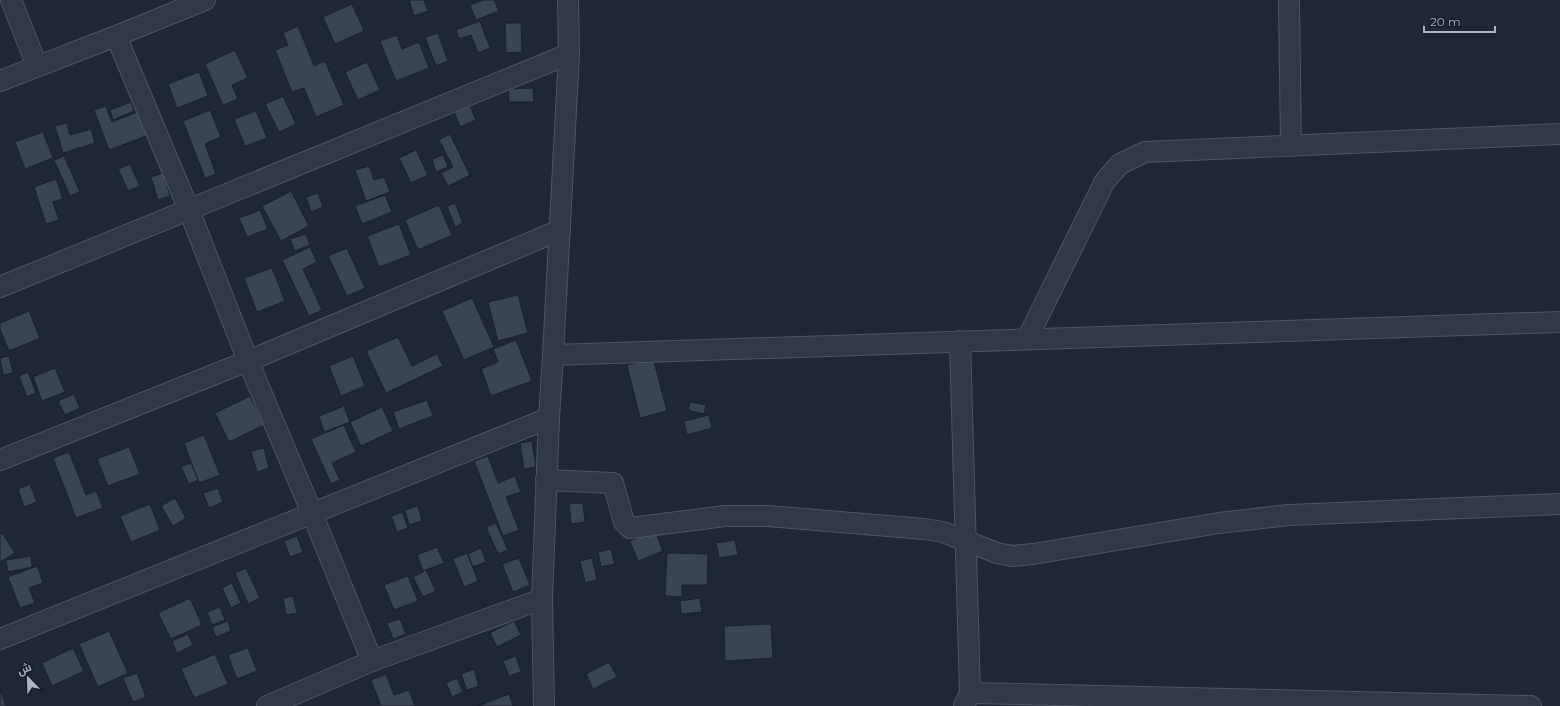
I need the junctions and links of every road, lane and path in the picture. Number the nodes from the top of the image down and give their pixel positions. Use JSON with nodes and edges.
{"nodes":[{"id":1,"x":11,"y":0,"type":"edge"},
{"id":2,"x":205,"y":0,"type":"edge"},
{"id":3,"x":568,"y":0,"type":"edge"},
{"id":4,"x":1289,"y":0,"type":"edge"},
{"id":5,"x":116,"y":36,"type":"junction"},
{"id":6,"x":569,"y":54,"type":"junction"},
{"id":7,"x":37,"y":66,"type":"junction"},
{"id":8,"x":0,"y":81,"type":"edge"},
{"id":9,"x":1560,"y":134,"type":"edge"},
{"id":10,"x":1291,"y":146,"type":"junction"},
{"id":11,"x":189,"y":210,"type":"junction"},
{"id":12,"x":560,"y":230,"type":"junction"},
{"id":13,"x":0,"y":287,"type":"edge"},
{"id":14,"x":1560,"y":322,"type":"edge"},
{"id":15,"x":1027,"y":339,"type":"junction"},
{"id":16,"x":960,"y":341,"type":"junction"},
{"id":17,"x":553,"y":355,"type":"junction"},
{"id":18,"x":248,"y":361,"type":"junction"},
{"id":19,"x":549,"y":418,"type":"junction"},
{"id":20,"x":0,"y":460,"type":"edge"},
{"id":21,"x":546,"y":480,"type":"junction"},
{"id":22,"x":1560,"y":504,"type":"edge"},
{"id":23,"x":312,"y":513,"type":"junction"},
{"id":24,"x":966,"y":541,"type":"junction"},
{"id":25,"x":542,"y":599,"type":"junction"},
{"id":26,"x":0,"y":639,"type":"edge"},
{"id":27,"x":372,"y":661,"type":"junction"},
{"id":28,"x":967,"y":700,"type":"edge"},
{"id":29,"x":267,"y":706,"type":"edge"},
{"id":30,"x":544,"y":706,"type":"edge"},
{"id":31,"x":1531,"y":706,"type":"edge"}],
"edges":[{"from":1,"to":7,"type":"street"},
{"from":2,"to":5,"type":"street"},
{"from":3,"to":6,"type":"street"},
{"from":4,"to":10,"type":"street"},
{"from":5,"to":7,"type":"street"},
{"from":5,"to":11,"type":"street"},
{"from":6,"to":11,"type":"street"},
{"from":6,"to":12,"type":"street"},
{"from":7,"to":8,"type":"street"},
{"from":9,"to":10,"type":"street"},
{"from":10,"to":15,"type":"street"},
{"from":11,"to":13,"type":"street"},
{"from":11,"to":18,"type":"street"},
{"from":12,"to":17,"type":"street"},
{"from":12,"to":18,"type":"street"},
{"from":14,"to":15,"type":"street"},
{"from":15,"to":16,"type":"street"},
{"from":16,"to":17,"type":"street"},
{"from":16,"to":24,"type":"street"},
{"from":17,"to":19,"type":"street"},
{"from":18,"to":20,"type":"street"},
{"from":18,"to":23,"type":"street"},
{"from":19,"to":21,"type":"street"},
{"from":19,"to":23,"type":"street"},
{"from":21,"to":24,"type":"street"},
{"from":21,"to":25,"type":"street"},
{"from":22,"to":24,"type":"street"},
{"from":23,"to":26,"type":"street"},
{"from":23,"to":27,"type":"street"},
{"from":24,"to":28,"type":"street"},
{"from":25,"to":27,"type":"street"},
{"from":25,"to":30,"type":"street"},
{"from":27,"to":29,"type":"street"},
{"from":28,"to":31,"type":"street"}]}
